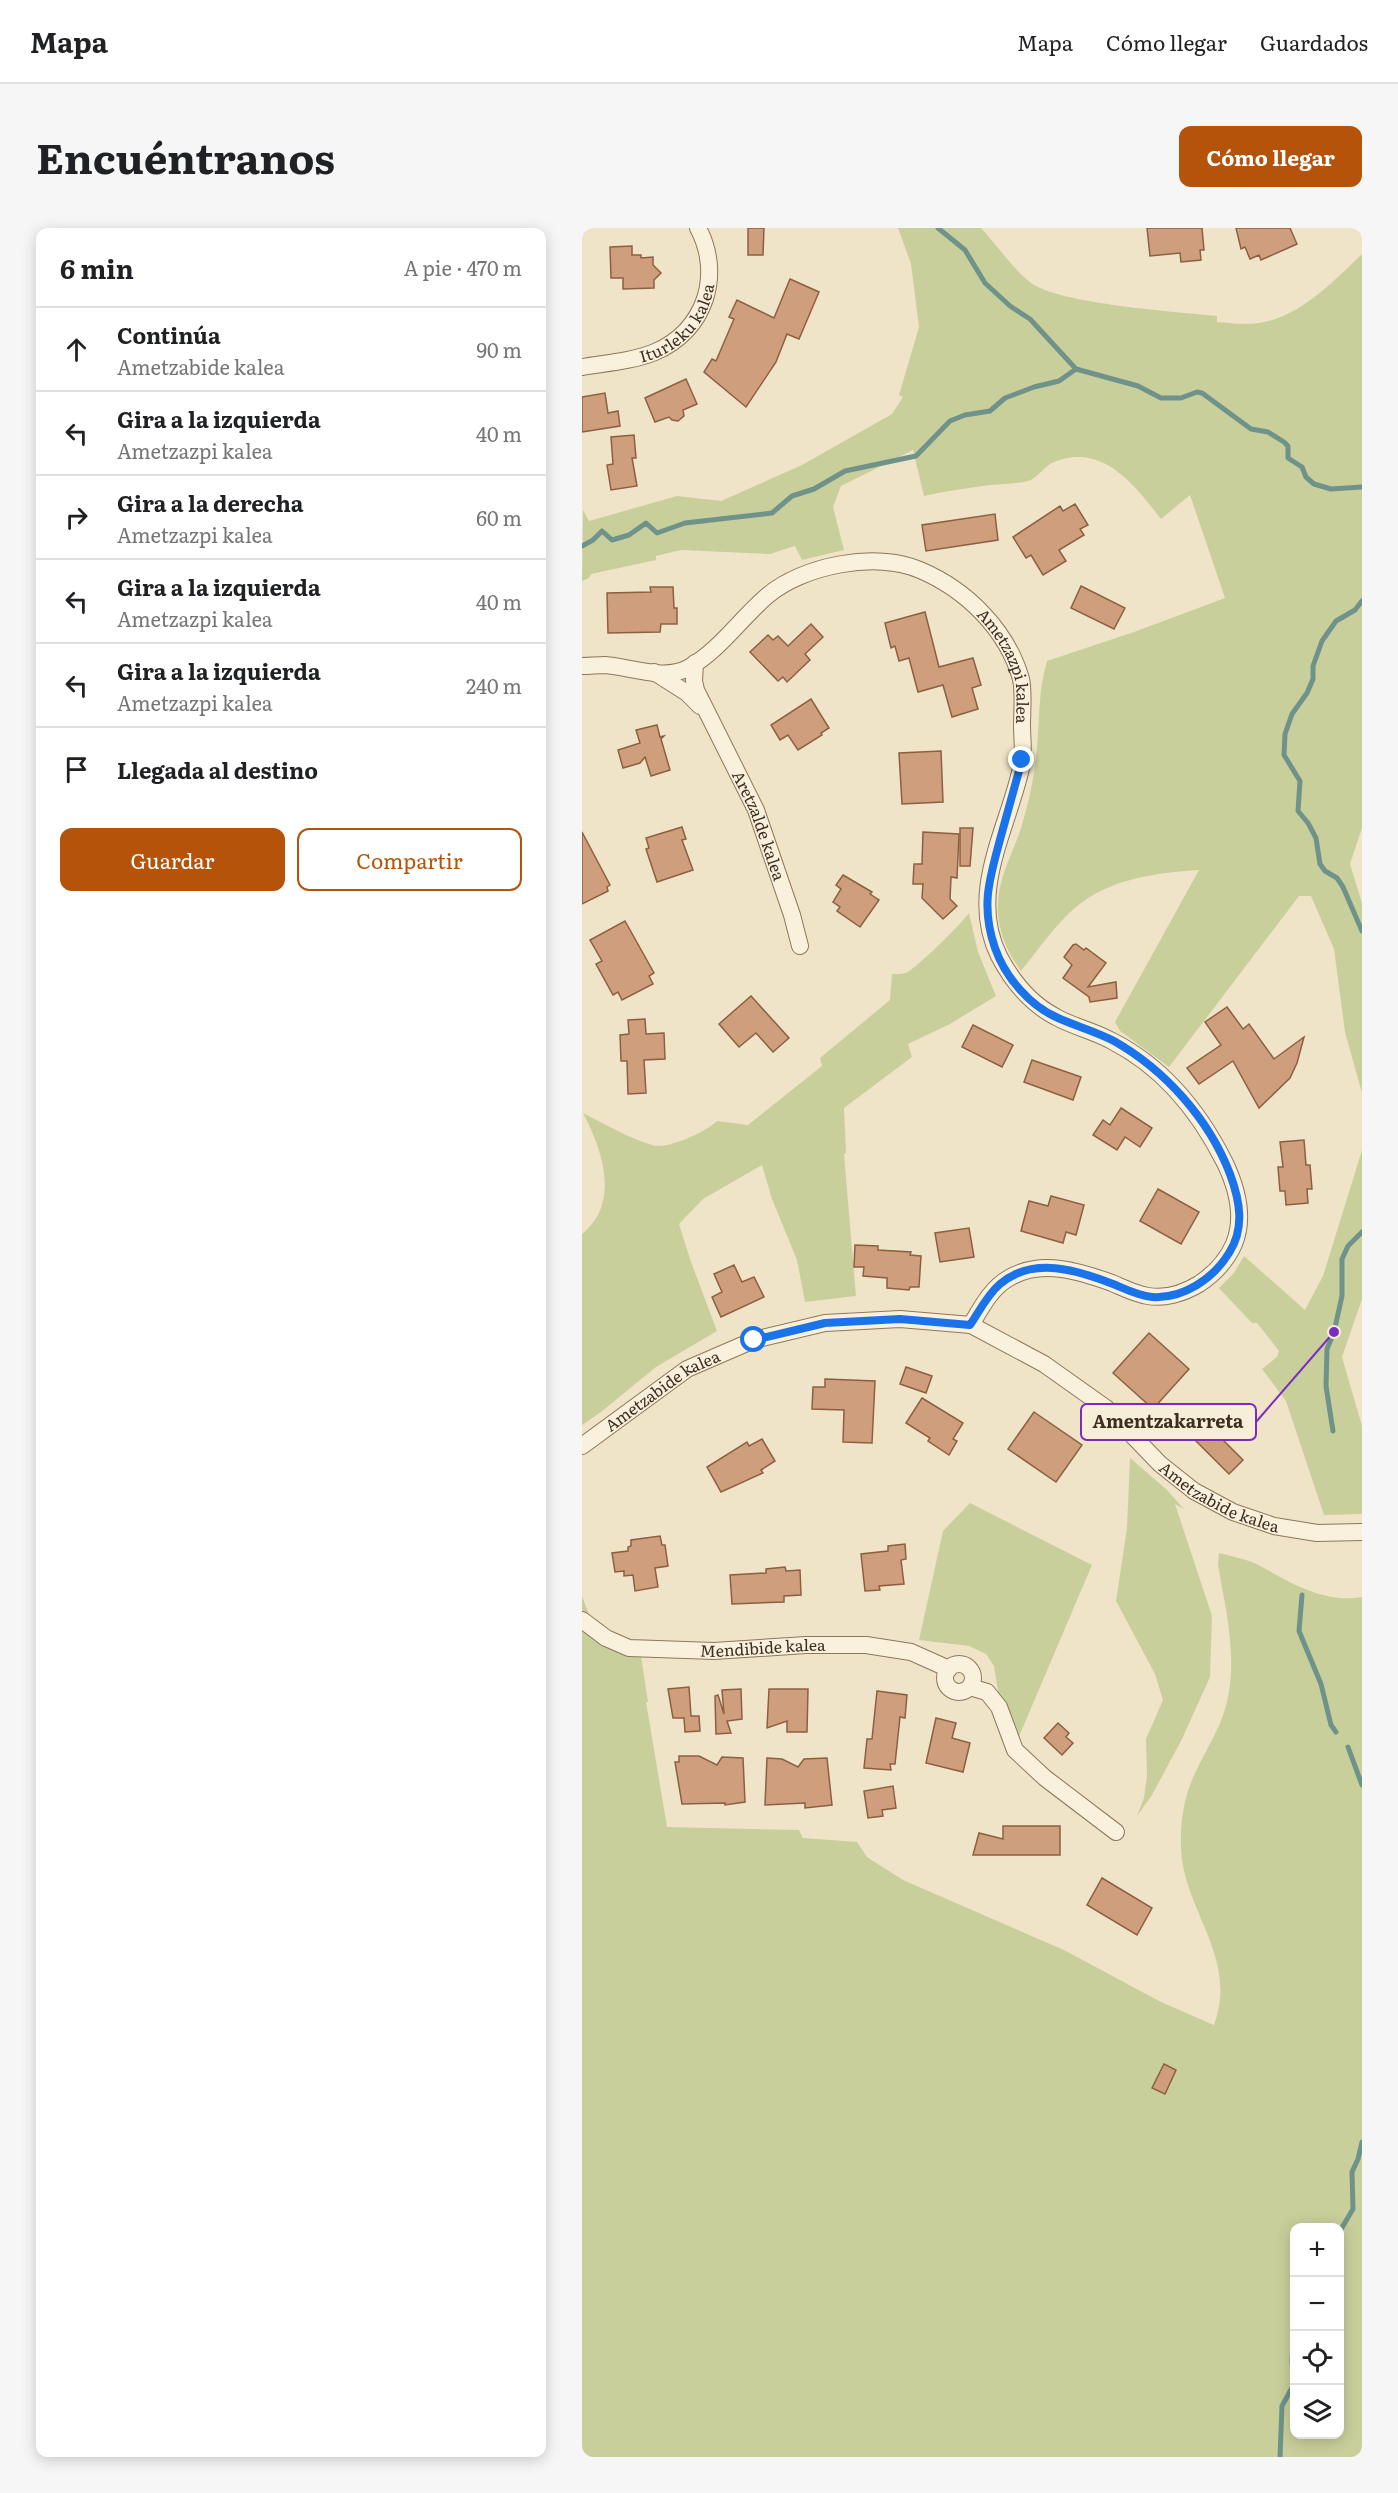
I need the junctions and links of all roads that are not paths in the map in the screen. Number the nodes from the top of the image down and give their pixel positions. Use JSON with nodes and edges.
{"nodes":[{"id":1,"x":698,"y":228,"type":"edge"},
{"id":2,"x":582,"y":367,"type":"edge"},
{"id":3,"x":695,"y":663,"type":"junction"},
{"id":4,"x":582,"y":666,"type":"edge"},
{"id":5,"x":654,"y":672,"type":"junction"},
{"id":6,"x":705,"y":710,"type":"junction"},
{"id":7,"x":800,"y":946,"type":"dead end"},
{"id":8,"x":970,"y":1325,"type":"junction"},
{"id":9,"x":582,"y":1446,"type":"edge"},
{"id":10,"x":1362,"y":1532,"type":"edge"},
{"id":11,"x":582,"y":1620,"type":"edge"},
{"id":12,"x":1116,"y":1832,"type":"dead end"}],
"edges":[{"from":1,"to":2,"type":"street","name":"Iturleku kalea"},
{"from":3,"to":5,"type":"street","name":"Ametzazpi kalea"},
{"from":3,"to":6,"type":"street","name":"Aretzalde kalea"},
{"from":3,"to":8,"type":"street","name":"Ametzazpi kalea"},
{"from":4,"to":5,"type":"street","name":"Ametzazpi kalea"},
{"from":5,"to":6,"type":"street","name":"Aretzalde kalea"},
{"from":6,"to":7,"type":"street","name":"Aretzalde kalea"},
{"from":8,"to":9,"type":"street","name":"Ametzabide kalea"},
{"from":8,"to":10,"type":"street","name":"Ametzabide kalea"},
{"from":11,"to":12,"type":"street","name":"Mendibide kalea"}]}
